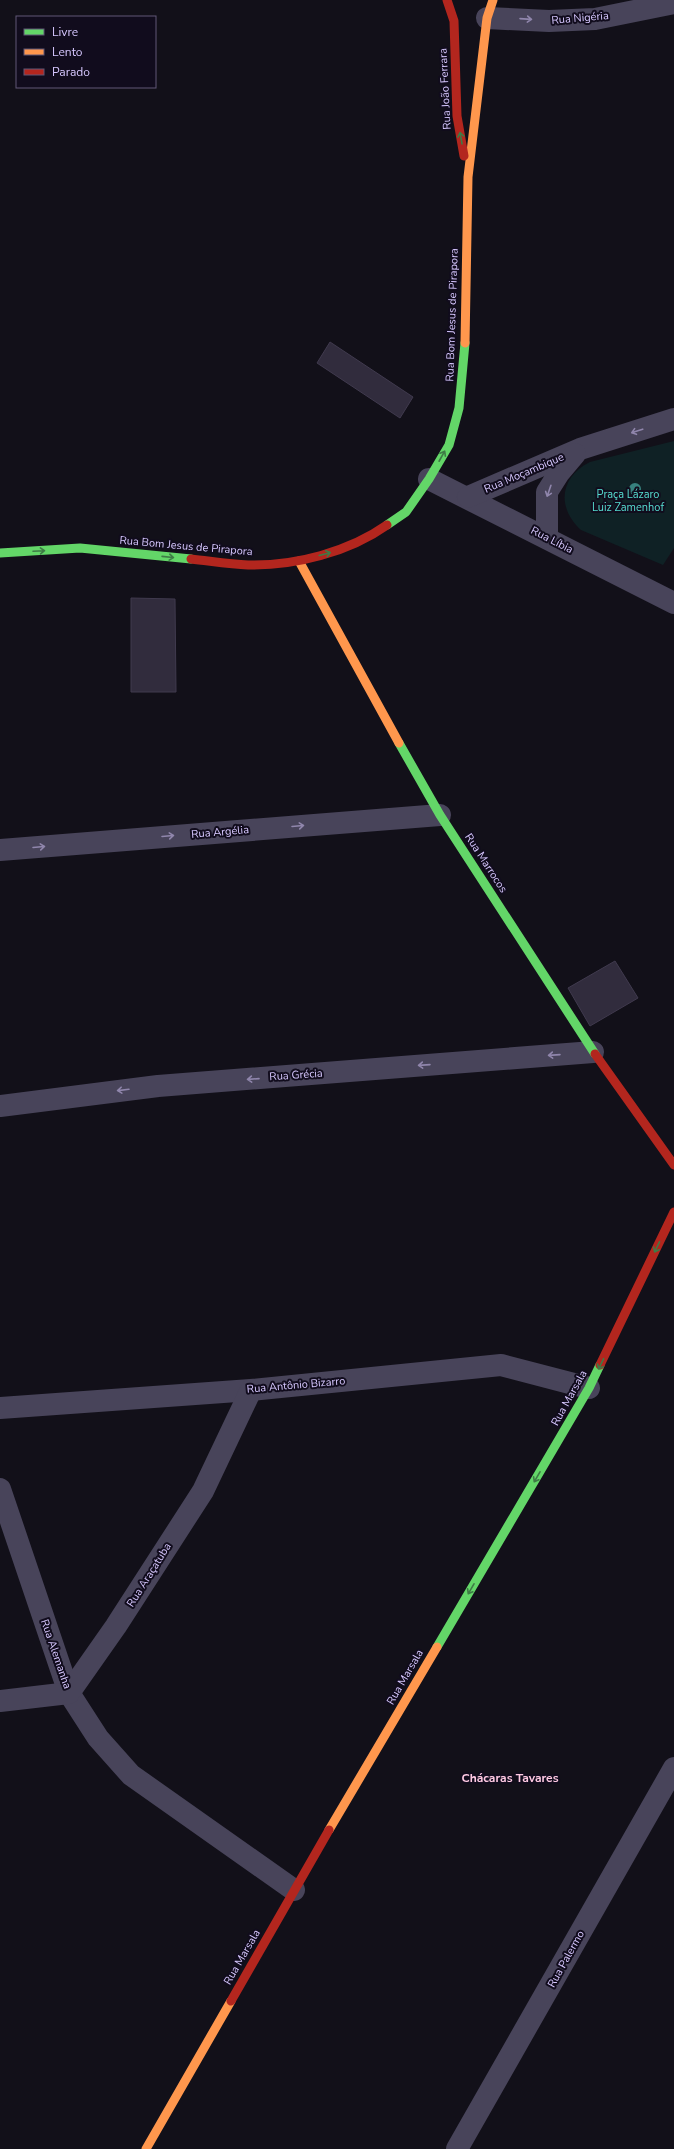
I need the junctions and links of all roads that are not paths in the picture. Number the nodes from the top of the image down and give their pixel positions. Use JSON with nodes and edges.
{"nodes":[{"id":1,"x":447,"y":0,"type":"edge"},
{"id":2,"x":667,"y":2,"type":"edge"},
{"id":3,"x":490,"y":9,"type":"edge"},
{"id":4,"x":468,"y":176,"type":"junction"},
{"id":5,"x":674,"y":419,"type":"edge"},
{"id":6,"x":580,"y":449,"type":"junction"},
{"id":7,"x":429,"y":479,"type":"junction"},
{"id":8,"x":468,"y":497,"type":"junction"},
{"id":9,"x":547,"y":537,"type":"junction"},
{"id":10,"x":0,"y":553,"type":"edge"},
{"id":11,"x":299,"y":561,"type":"junction"},
{"id":12,"x":674,"y":603,"type":"edge"},
{"id":13,"x":440,"y":814,"type":"junction"},
{"id":14,"x":0,"y":850,"type":"edge"},
{"id":15,"x":593,"y":1052,"type":"junction"},
{"id":16,"x":0,"y":1106,"type":"edge"},
{"id":17,"x":674,"y":1165,"type":"edge"},
{"id":18,"x":674,"y":1212,"type":"edge"},
{"id":19,"x":589,"y":1388,"type":"junction"},
{"id":20,"x":251,"y":1390,"type":"junction"},
{"id":21,"x":0,"y":1408,"type":"edge"},
{"id":22,"x":0,"y":1489,"type":"edge"},
{"id":23,"x":69,"y":1692,"type":"junction"},
{"id":24,"x":0,"y":1701,"type":"edge"},
{"id":25,"x":674,"y":1768,"type":"edge"},
{"id":26,"x":294,"y":1890,"type":"junction"},
{"id":27,"x":146,"y":2149,"type":"edge"},
{"id":28,"x":457,"y":2149,"type":"edge"}],
"edges":[{"from":4,"to":1,"type":"street","name":"Rua João Ferrara","one_way":true},
{"from":3,"to":2,"type":"street","name":"Rua Nigéria","one_way":true},
{"from":3,"to":4,"type":"street","name":"Rua Bom Jesus de Pirapora"},
{"from":7,"to":4,"type":"street","name":"Rua Bom Jesus de Pirapora","one_way":true},
{"from":5,"to":6,"type":"street","name":"Rua Moçambique","one_way":true},
{"from":6,"to":8,"type":"street","name":"Rua Moçambique"},
{"from":6,"to":9,"type":"street","name":"Rua Moçambique","one_way":true},
{"from":7,"to":8,"type":"street","name":"Rua Líbia"},
{"from":11,"to":7,"type":"street","name":"Rua Bom Jesus de Pirapora","one_way":true},
{"from":8,"to":9,"type":"street","name":"Rua Líbia"},
{"from":9,"to":12,"type":"street","name":"Rua Líbia"},
{"from":10,"to":11,"type":"street","name":"Rua Bom Jesus de Pirapora","one_way":true},
{"from":11,"to":13,"type":"street","name":"Rua Marrocos"},
{"from":14,"to":13,"type":"street","name":"Rua Argélia","one_way":true},
{"from":13,"to":15,"type":"street","name":"Rua Marrocos"},
{"from":15,"to":16,"type":"street","name":"Rua Grécia","one_way":true},
{"from":15,"to":17,"type":"street","name":"Rua Marrocos"},
{"from":18,"to":19,"type":"street","name":"Rua Marsala","one_way":true},
{"from":19,"to":20,"type":"street","name":"Rua Antônio Bizarro"},
{"from":19,"to":26,"type":"street","name":"Rua Marsala","one_way":true},
{"from":20,"to":21,"type":"street","name":"Rua Antônio Bizarro"},
{"from":20,"to":23,"type":"street","name":"Rua Araçatuba"},
{"from":22,"to":23,"type":"street","name":"Rua Alemanha"},
{"from":23,"to":24,"type":"street"},
{"from":23,"to":26,"type":"street","name":"Rua Alemanha"},
{"from":25,"to":28,"type":"street","name":"Rua Palermo"},
{"from":26,"to":27,"type":"street","name":"Rua Marsala"}]}
